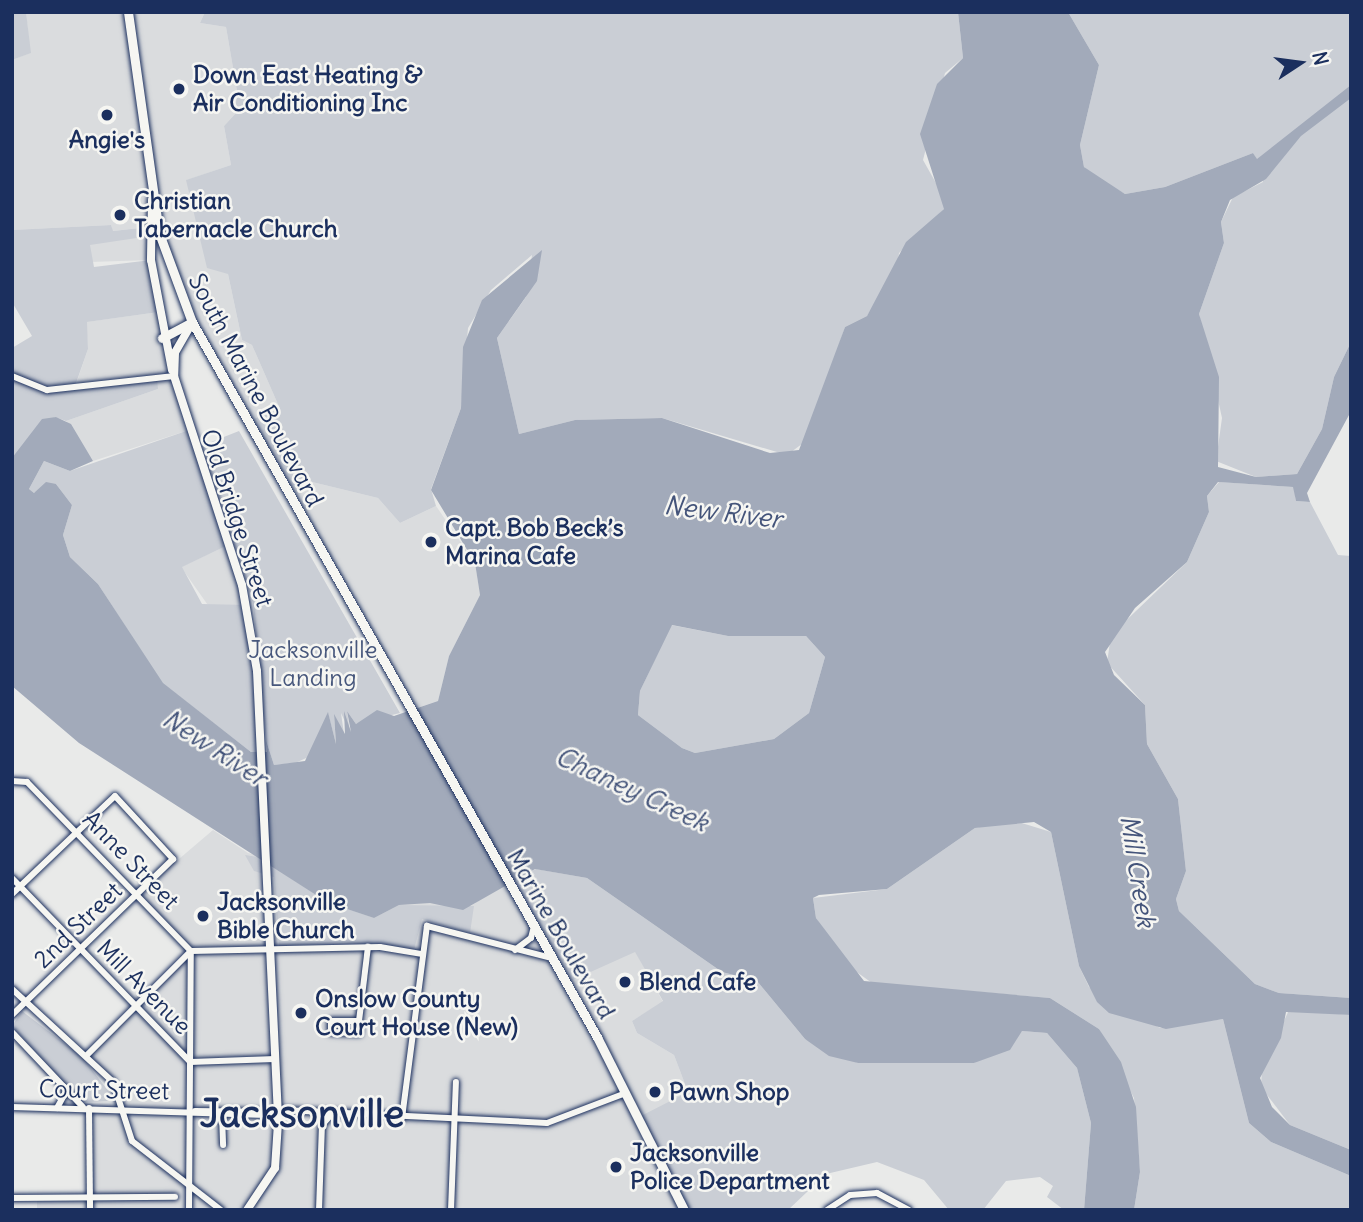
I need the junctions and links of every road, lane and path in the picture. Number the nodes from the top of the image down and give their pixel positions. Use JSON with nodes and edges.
{"nodes":[{"id":1,"x":128,"y":12,"type":"edge"},
{"id":2,"x":152,"y":197,"type":"junction"},
{"id":3,"x":192,"y":322,"type":"junction"},
{"id":4,"x":162,"y":338,"type":"junction"},
{"id":5,"x":12,"y":376,"type":"edge"},
{"id":6,"x":174,"y":376,"type":"junction"},
{"id":7,"x":396,"y":682,"type":"joint"},
{"id":8,"x":12,"y":781,"type":"edge"},
{"id":9,"x":78,"y":832,"type":"junction"},
{"id":10,"x":12,"y":878,"type":"edge"},
{"id":11,"x":20,"y":886,"type":"junction"},
{"id":12,"x":139,"y":893,"type":"junction"},
{"id":13,"x":12,"y":894,"type":"edge"},
{"id":14,"x":534,"y":926,"type":"junction"},
{"id":15,"x":369,"y":947,"type":"junction"},
{"id":16,"x":79,"y":949,"type":"junction"},
{"id":17,"x":515,"y":950,"type":"junction"},
{"id":18,"x":191,"y":951,"type":"junction"},
{"id":19,"x":271,"y":951,"type":"junction"},
{"id":20,"x":422,"y":954,"type":"junction"},
{"id":21,"x":552,"y":958,"type":"junction"},
{"id":22,"x":12,"y":989,"type":"edge"},
{"id":23,"x":26,"y":1003,"type":"junction"},
{"id":24,"x":135,"y":1006,"type":"junction"},
{"id":25,"x":12,"y":1014,"type":"edge"},
{"id":26,"x":359,"y":1021,"type":"junction"},
{"id":27,"x":12,"y":1032,"type":"edge"},
{"id":28,"x":86,"y":1056,"type":"junction"},
{"id":29,"x":275,"y":1059,"type":"junction"},
{"id":30,"x":190,"y":1062,"type":"junction"},
{"id":31,"x":456,"y":1082,"type":"dead end"},
{"id":32,"x":67,"y":1090,"type":"junction"},
{"id":33,"x":626,"y":1093,"type":"junction"},
{"id":34,"x":12,"y":1107,"type":"edge"},
{"id":35,"x":57,"y":1108,"type":"junction"},
{"id":36,"x":86,"y":1108,"type":"junction"},
{"id":37,"x":124,"y":1108,"type":"junction"},
{"id":38,"x":192,"y":1111,"type":"junction"},
{"id":39,"x":274,"y":1112,"type":"junction"},
{"id":40,"x":222,"y":1114,"type":"junction"},
{"id":41,"x":331,"y":1115,"type":"junction"},
{"id":42,"x":402,"y":1118,"type":"junction"},
{"id":43,"x":453,"y":1121,"type":"junction"},
{"id":44,"x":223,"y":1144,"type":"dead end"},
{"id":45,"x":189,"y":1187,"type":"junction"},
{"id":46,"x":175,"y":1197,"type":"dead end"},
{"id":47,"x":12,"y":1198,"type":"edge"},
{"id":48,"x":90,"y":1198,"type":"junction"},
{"id":49,"x":90,"y":1210,"type":"edge"},
{"id":50,"x":189,"y":1210,"type":"edge"},
{"id":51,"x":221,"y":1210,"type":"edge"},
{"id":52,"x":247,"y":1210,"type":"edge"},
{"id":53,"x":318,"y":1210,"type":"edge"},
{"id":54,"x":451,"y":1210,"type":"edge"},
{"id":55,"x":684,"y":1210,"type":"edge"},
{"id":56,"x":827,"y":1210,"type":"edge"},
{"id":57,"x":909,"y":1210,"type":"edge"}],
"edges":[{"from":1,"to":2,"type":"main road","name":"South Marine Boulevard"},
{"from":2,"to":3,"type":"main road","name":"South Marine Boulevard"},
{"from":2,"to":4,"type":"main road","name":"Old Bridge Street"},
{"from":3,"to":4,"type":"main road"},
{"from":3,"to":6,"type":"main road","name":"Old Bridge Street"},
{"from":3,"to":7,"type":"main road","name":"South Marine Boulevard"},
{"from":4,"to":6,"type":"main road","name":"Old Bridge Street"},
{"from":5,"to":6,"type":"street"},
{"from":6,"to":19,"type":"main road","name":"Old Bridge Street"},
{"from":7,"to":14,"type":"main road","name":"Marine Boulevard"},
{"from":8,"to":9,"type":"street","name":"Anne Street"},
{"from":9,"to":11,"type":"street"},
{"from":9,"to":12,"type":"street","name":"Anne Street"},
{"from":9,"to":12,"type":"street","name":"2nd Street"},
{"from":10,"to":11,"type":"street","name":"Mill Avenue"},
{"from":11,"to":13,"type":"street"},
{"from":11,"to":16,"type":"street","name":"Mill Avenue"},
{"from":12,"to":16,"type":"street","name":"2nd Street"},
{"from":12,"to":18,"type":"street","name":"Anne Street"},
{"from":14,"to":17,"type":"street"},
{"from":14,"to":21,"type":"main road","name":"Marine Boulevard"},
{"from":15,"to":19,"type":"street"},
{"from":15,"to":20,"type":"street"},
{"from":15,"to":26,"type":"street"},
{"from":16,"to":23,"type":"street","name":"2nd Street"},
{"from":16,"to":24,"type":"street","name":"Mill Avenue"},
{"from":17,"to":20,"type":"street"},
{"from":17,"to":21,"type":"street"},
{"from":18,"to":19,"type":"street"},
{"from":18,"to":24,"type":"street"},
{"from":18,"to":30,"type":"street"},
{"from":19,"to":29,"type":"main road","name":"Old Bridge Street"},
{"from":20,"to":42,"type":"street"},
{"from":21,"to":33,"type":"main road","name":"Marine Boulevard"},
{"from":22,"to":23,"type":"street"},
{"from":23,"to":25,"type":"street","name":"2nd Street"},
{"from":23,"to":28,"type":"street"},
{"from":24,"to":28,"type":"street"},
{"from":24,"to":30,"type":"street","name":"Mill Avenue"},
{"from":26,"to":26,"type":"street"},
{"from":27,"to":32,"type":"street"},
{"from":28,"to":37,"type":"street"},
{"from":29,"to":30,"type":"street","name":"Mill Avenue"},
{"from":29,"to":39,"type":"main road","name":"Old Bridge Street"},
{"from":30,"to":38,"type":"street"},
{"from":31,"to":43,"type":"street"},
{"from":32,"to":35,"type":"street"},
{"from":32,"to":36,"type":"street"},
{"from":33,"to":43,"type":"street","name":"Court Street"},
{"from":33,"to":55,"type":"main road","name":"Marine Boulevard"},
{"from":34,"to":35,"type":"street","name":"Court Street"},
{"from":35,"to":36,"type":"street","name":"Court Street"},
{"from":36,"to":37,"type":"street","name":"Court Street"},
{"from":36,"to":48,"type":"street"},
{"from":37,"to":38,"type":"street","name":"Court Street"},
{"from":37,"to":45,"type":"street"},
{"from":38,"to":39,"type":"street","name":"Court Street"},
{"from":38,"to":40,"type":"street","name":"Court Street"},
{"from":38,"to":45,"type":"street"},
{"from":39,"to":40,"type":"street","name":"Court Street"},
{"from":39,"to":41,"type":"street","name":"Court Street"},
{"from":39,"to":52,"type":"main road","name":"Old Bridge Street"},
{"from":40,"to":44,"type":"street"},
{"from":41,"to":42,"type":"street","name":"Court Street"},
{"from":41,"to":53,"type":"street"},
{"from":42,"to":43,"type":"street","name":"Court Street"},
{"from":43,"to":54,"type":"street"},
{"from":45,"to":50,"type":"street"},
{"from":45,"to":51,"type":"street"},
{"from":46,"to":48,"type":"street"},
{"from":47,"to":48,"type":"street"},
{"from":48,"to":49,"type":"street"},
{"from":56,"to":57,"type":"street"}]}
